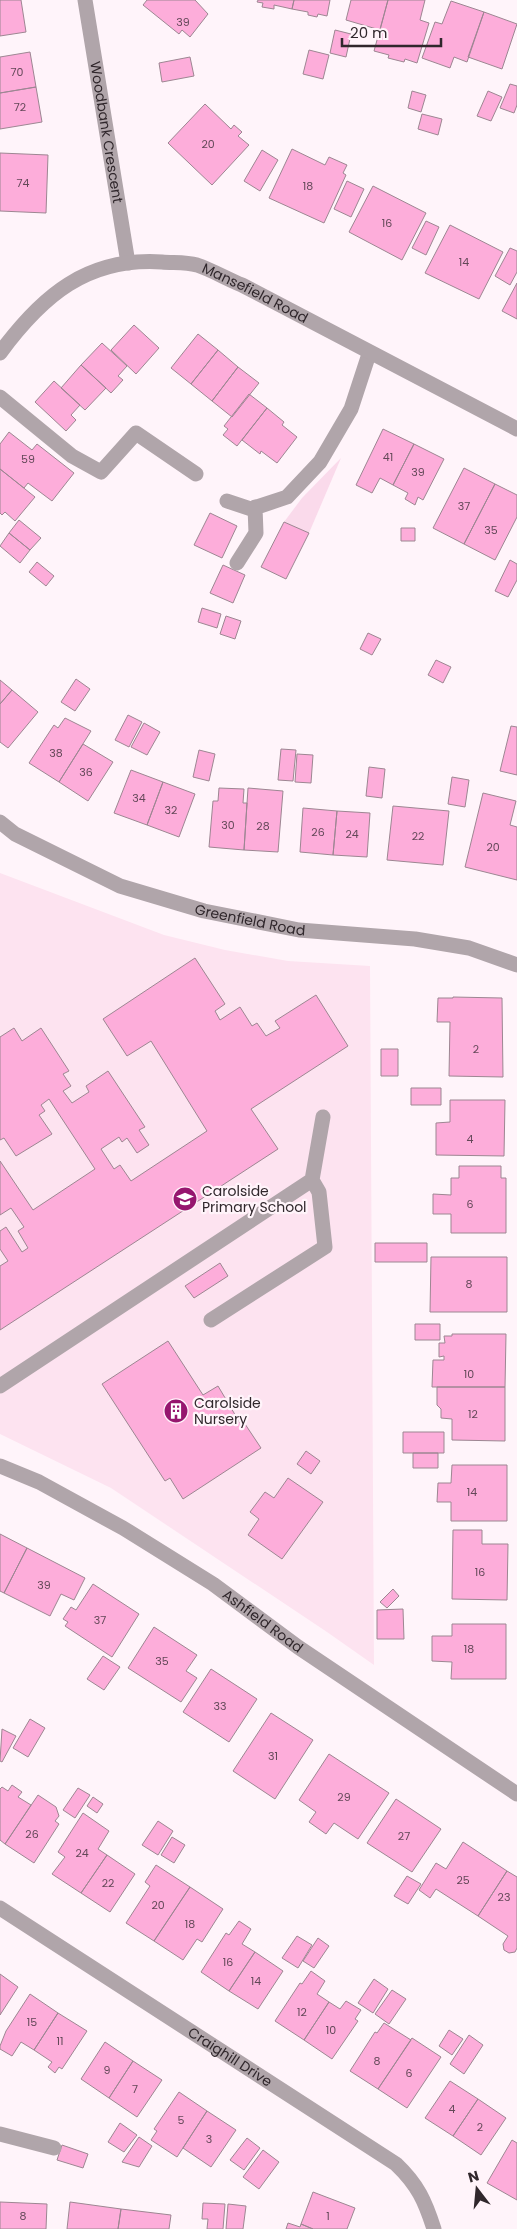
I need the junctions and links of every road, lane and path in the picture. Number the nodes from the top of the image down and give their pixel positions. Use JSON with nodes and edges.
{"nodes":[{"id":1,"x":85,"y":0,"type":"edge"},
{"id":2,"x":128,"y":263,"type":"junction"},
{"id":3,"x":0,"y":353,"type":"edge"},
{"id":4,"x":369,"y":354,"type":"junction"},
{"id":5,"x":0,"y":397,"type":"edge"},
{"id":6,"x":517,"y":429,"type":"edge"},
{"id":7,"x":196,"y":474,"type":"dead end"},
{"id":8,"x":227,"y":500,"type":"dead end"},
{"id":9,"x":255,"y":507,"type":"junction"},
{"id":10,"x":237,"y":563,"type":"dead end"},
{"id":11,"x":0,"y":822,"type":"edge"},
{"id":12,"x":517,"y":966,"type":"edge"},
{"id":13,"x":323,"y":1117,"type":"dead end"},
{"id":14,"x":312,"y":1180,"type":"junction"},
{"id":15,"x":211,"y":1320,"type":"dead end"},
{"id":16,"x":0,"y":1386,"type":"edge"},
{"id":17,"x":0,"y":1466,"type":"edge"},
{"id":18,"x":517,"y":1794,"type":"edge"},
{"id":19,"x":0,"y":1908,"type":"edge"},
{"id":20,"x":0,"y":2134,"type":"edge"},
{"id":21,"x":54,"y":2148,"type":"dead end"},
{"id":22,"x":434,"y":2229,"type":"edge"}],
"edges":[{"from":1,"to":2,"type":"street","name":"Woodbank Crescent"},
{"from":2,"to":3,"type":"street","name":"Mansefield Road"},
{"from":2,"to":4,"type":"street","name":"Mansefield Road"},
{"from":4,"to":6,"type":"street","name":"Mansefield Road"},
{"from":4,"to":9,"type":"street"},
{"from":5,"to":7,"type":"street"},
{"from":8,"to":9,"type":"street"},
{"from":9,"to":10,"type":"street"},
{"from":11,"to":12,"type":"street","name":"Greenfield Road"},
{"from":13,"to":14,"type":"street"},
{"from":14,"to":15,"type":"street"},
{"from":14,"to":16,"type":"street"},
{"from":17,"to":18,"type":"street","name":"Ashfield Road"},
{"from":19,"to":22,"type":"street","name":"Craighill Drive"},
{"from":20,"to":21,"type":"street"}]}
